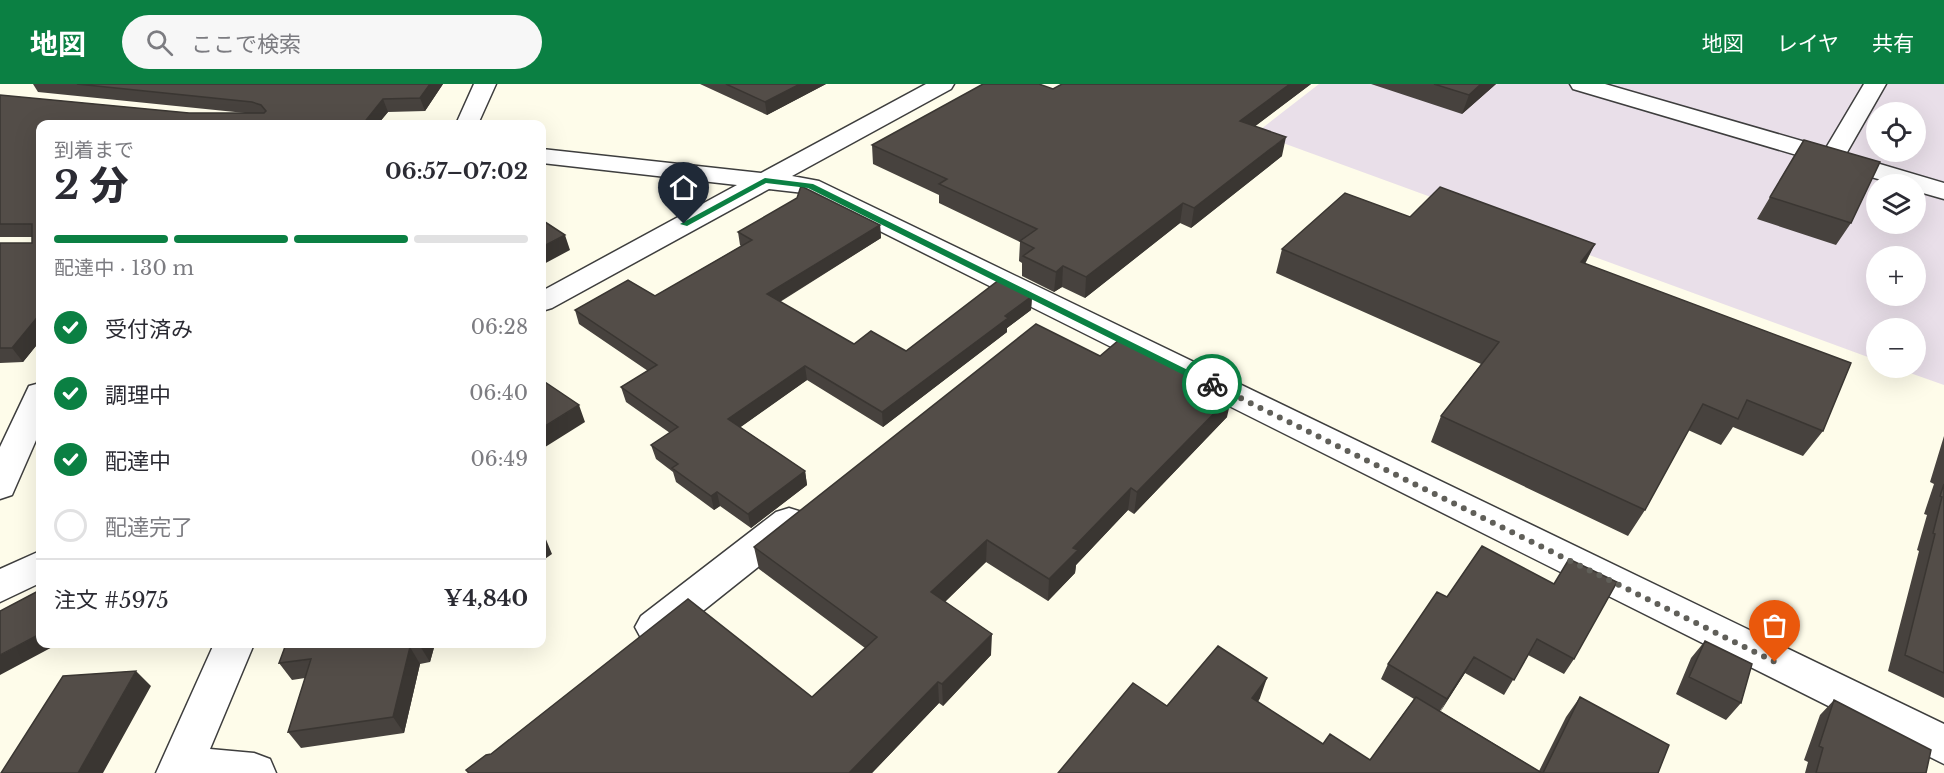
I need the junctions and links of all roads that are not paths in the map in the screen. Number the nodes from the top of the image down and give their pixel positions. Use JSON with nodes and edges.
{"nodes":[{"id":1,"x":485,"y":84,"type":"edge"},
{"id":2,"x":943,"y":84,"type":"edge"},
{"id":3,"x":1581,"y":84,"type":"edge"},
{"id":4,"x":1875,"y":84,"type":"edge"},
{"id":5,"x":468,"y":120,"type":"edge"},
{"id":6,"x":546,"y":156,"type":"edge"},
{"id":7,"x":1832,"y":158,"type":"junction"},
{"id":8,"x":765,"y":180,"type":"junction"},
{"id":9,"x":1944,"y":191,"type":"edge"},
{"id":10,"x":546,"y":300,"type":"edge"},
{"id":11,"x":1059,"y":309,"type":"junction"},
{"id":12,"x":1031,"y":331,"type":"edge"},
{"id":13,"x":36,"y":403,"type":"edge"},
{"id":14,"x":0,"y":486,"type":"edge"},
{"id":15,"x":815,"y":501,"type":"edge"},
{"id":16,"x":36,"y":568,"type":"edge"},
{"id":17,"x":0,"y":587,"type":"edge"},
{"id":18,"x":232,"y":648,"type":"edge"},
{"id":19,"x":628,"y":648,"type":"edge"},
{"id":20,"x":1944,"y":745,"type":"edge"},
{"id":21,"x":179,"y":770,"type":"edge"},
{"id":22,"x":254,"y":773,"type":"edge"}],
"edges":[{"from":1,"to":5,"type":"street"},
{"from":2,"to":8,"type":"street"},
{"from":3,"to":7,"type":"street"},
{"from":4,"to":7,"type":"street"},
{"from":6,"to":8,"type":"street"},
{"from":7,"to":9,"type":"street"},
{"from":8,"to":10,"type":"street"},
{"from":8,"to":11,"type":"street"},
{"from":11,"to":12,"type":"street"},
{"from":11,"to":20,"type":"street"},
{"from":13,"to":14,"type":"street"},
{"from":15,"to":19,"type":"street"},
{"from":16,"to":17,"type":"street"},
{"from":18,"to":21,"type":"street"},
{"from":21,"to":22,"type":"street"}]}
